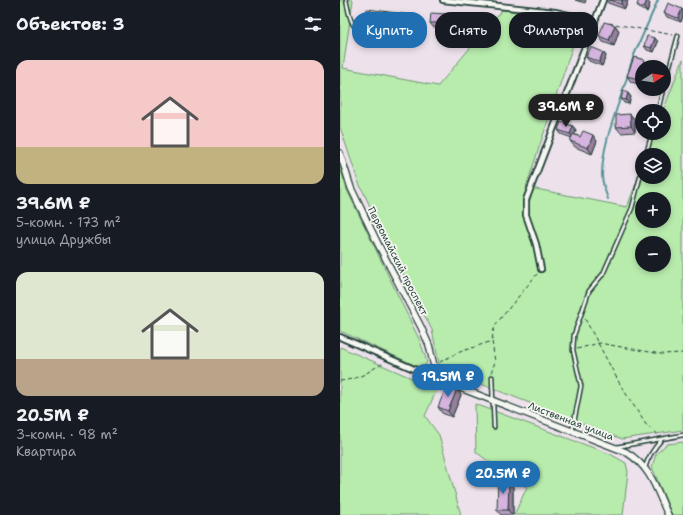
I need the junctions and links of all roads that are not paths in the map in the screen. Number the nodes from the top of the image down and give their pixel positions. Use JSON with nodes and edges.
{"nodes":[{"id":1,"x":346,"y":0,"type":"edge"},
{"id":2,"x":443,"y":0,"type":"edge"},
{"id":3,"x":603,"y":0,"type":"edge"},
{"id":4,"x":555,"y":12,"type":"edge"},
{"id":5,"x":598,"y":13,"type":"edge"},
{"id":6,"x":352,"y":21,"type":"edge"},
{"id":7,"x":678,"y":36,"type":"road end"},
{"id":8,"x":585,"y":48,"type":"edge"},
{"id":9,"x":671,"y":62,"type":"edge"},
{"id":10,"x":340,"y":153,"type":"edge"},
{"id":11,"x":638,"y":184,"type":"edge"},
{"id":12,"x":541,"y":269,"type":"road end"},
{"id":13,"x":340,"y":337,"type":"edge"},
{"id":14,"x":492,"y":377,"type":"road end"},
{"id":15,"x":437,"y":379,"type":"junction"},
{"id":16,"x":494,"y":401,"type":"junction"},
{"id":17,"x":494,"y":427,"type":"dead end"},
{"id":18,"x":572,"y":432,"type":"junction"},
{"id":19,"x":683,"y":436,"type":"edge"},
{"id":20,"x":662,"y":438,"type":"junction"},
{"id":21,"x":614,"y":447,"type":"junction"},
{"id":22,"x":646,"y":468,"type":"junction"},
{"id":23,"x":668,"y":515,"type":"edge"}],
"edges":[{"from":1,"to":6,"type":"lane"},
{"from":2,"to":4,"type":"street"},
{"from":3,"to":5,"type":"street"},
{"from":7,"to":9,"type":"lane"},
{"from":8,"to":12,"type":"street"},
{"from":10,"to":15,"type":"street","name":"Первомайский проспект"},
{"from":11,"to":18,"type":"lane"},
{"from":13,"to":15,"type":"street"},
{"from":14,"to":16,"type":"lane"},
{"from":15,"to":16,"type":"street","name":"Лиственная улица"},
{"from":16,"to":17,"type":"lane"},
{"from":16,"to":18,"type":"street","name":"Лиственная улица"},
{"from":18,"to":21,"type":"street","name":"Лиственная улица"},
{"from":19,"to":20,"type":"lane"},
{"from":20,"to":21,"type":"lane"},
{"from":20,"to":22,"type":"lane"},
{"from":21,"to":22,"type":"street","name":"Лиственная улица"},
{"from":22,"to":23,"type":"street","name":"Лиственная улица"}]}
